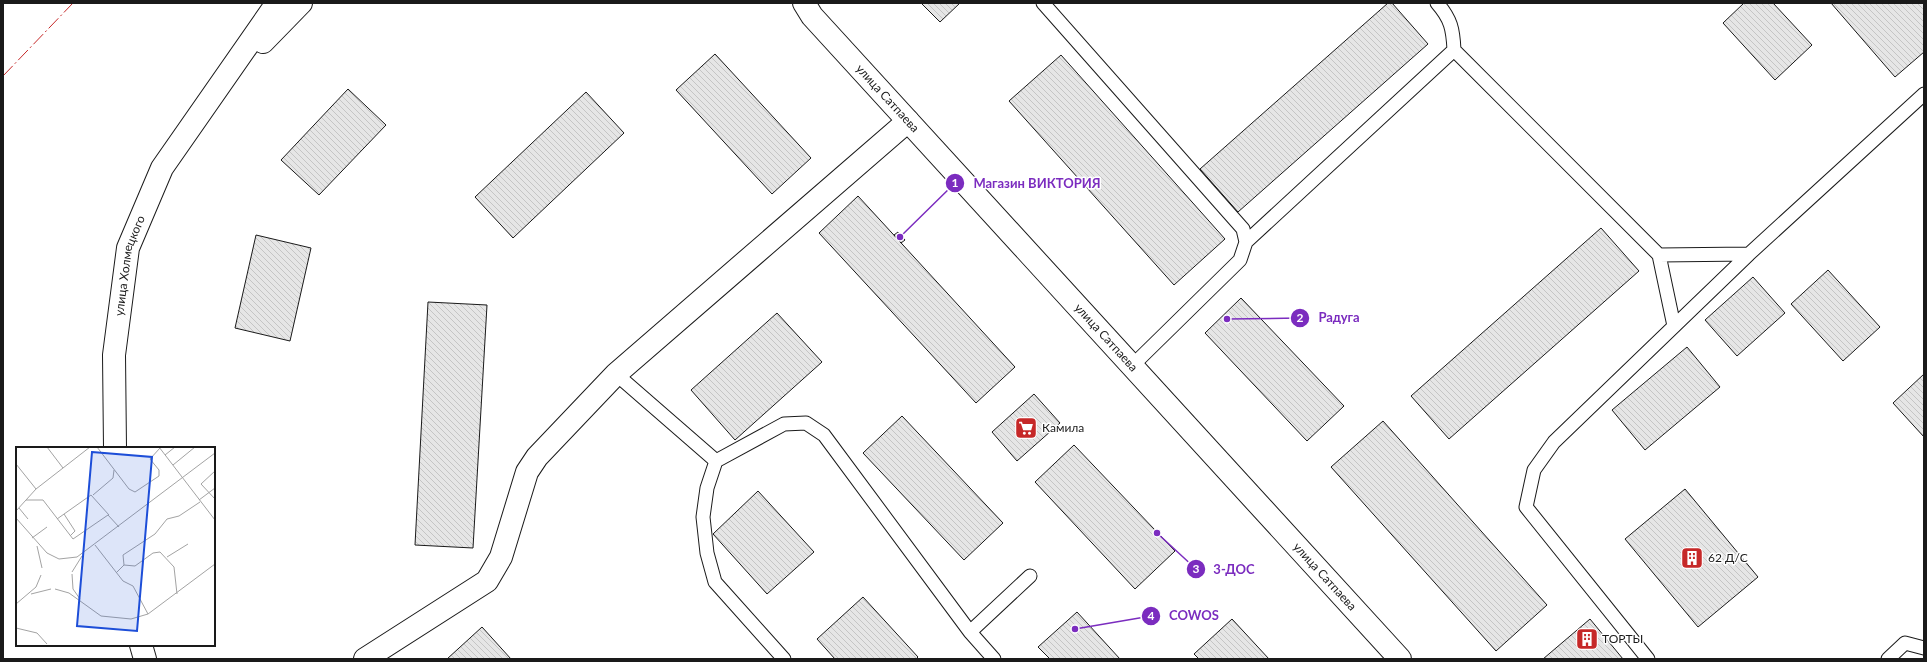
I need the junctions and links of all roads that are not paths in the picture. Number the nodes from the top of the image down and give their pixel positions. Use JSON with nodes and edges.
{"nodes":[{"id":1,"x":277,"y":3,"type":"edge"},
{"id":2,"x":301,"y":3,"type":"edge"},
{"id":3,"x":1043,"y":3,"type":"edge"},
{"id":4,"x":1437,"y":3,"type":"edge"},
{"id":5,"x":804,"y":7,"type":"edge"},
{"id":6,"x":1454,"y":50,"type":"junction"},
{"id":7,"x":1924,"y":94,"type":"edge"},
{"id":8,"x":207,"y":101,"type":"junction"},
{"id":9,"x":908,"y":121,"type":"junction"},
{"id":10,"x":1246,"y":242,"type":"junction"},
{"id":11,"x":1749,"y":254,"type":"junction"},
{"id":12,"x":1659,"y":255,"type":"junction"},
{"id":13,"x":1674,"y":326,"type":"junction"},
{"id":14,"x":1132,"y":366,"type":"junction"},
{"id":15,"x":616,"y":374,"type":"junction"},
{"id":16,"x":115,"y":447,"type":"edge"},
{"id":17,"x":716,"y":461,"type":"junction"},
{"id":18,"x":1030,"y":576,"type":"dead end"},
{"id":19,"x":970,"y":632,"type":"junction"},
{"id":20,"x":141,"y":646,"type":"edge"},
{"id":21,"x":1924,"y":648,"type":"edge"},
{"id":22,"x":145,"y":659,"type":"edge"},
{"id":23,"x":365,"y":659,"type":"edge"},
{"id":24,"x":784,"y":659,"type":"edge"},
{"id":25,"x":994,"y":659,"type":"edge"},
{"id":26,"x":1400,"y":659,"type":"edge"},
{"id":27,"x":1648,"y":659,"type":"edge"},
{"id":28,"x":1888,"y":659,"type":"edge"}],
"edges":[{"from":1,"to":8,"type":"street"},
{"from":2,"to":8,"type":"street"},
{"from":3,"to":10,"type":"lane"},
{"from":4,"to":6,"type":"lane"},
{"from":5,"to":9,"type":"street","name":"улица Сатпаева"},
{"from":6,"to":10,"type":"lane"},
{"from":6,"to":12,"type":"lane"},
{"from":7,"to":11,"type":"lane"},
{"from":8,"to":16,"type":"street","name":"улица Холмецкого"},
{"from":9,"to":14,"type":"street","name":"улица Сатпаева"},
{"from":9,"to":15,"type":"street"},
{"from":10,"to":14,"type":"lane"},
{"from":11,"to":12,"type":"lane"},
{"from":11,"to":13,"type":"lane"},
{"from":12,"to":13,"type":"lane"},
{"from":13,"to":27,"type":"lane"},
{"from":14,"to":26,"type":"street","name":"улица Сатпаева"},
{"from":15,"to":17,"type":"lane"},
{"from":15,"to":23,"type":"street"},
{"from":17,"to":19,"type":"lane"},
{"from":17,"to":24,"type":"lane"},
{"from":18,"to":19,"type":"lane"},
{"from":19,"to":25,"type":"lane"},
{"from":20,"to":22,"type":"street"},
{"from":21,"to":28,"type":"lane"}]}
